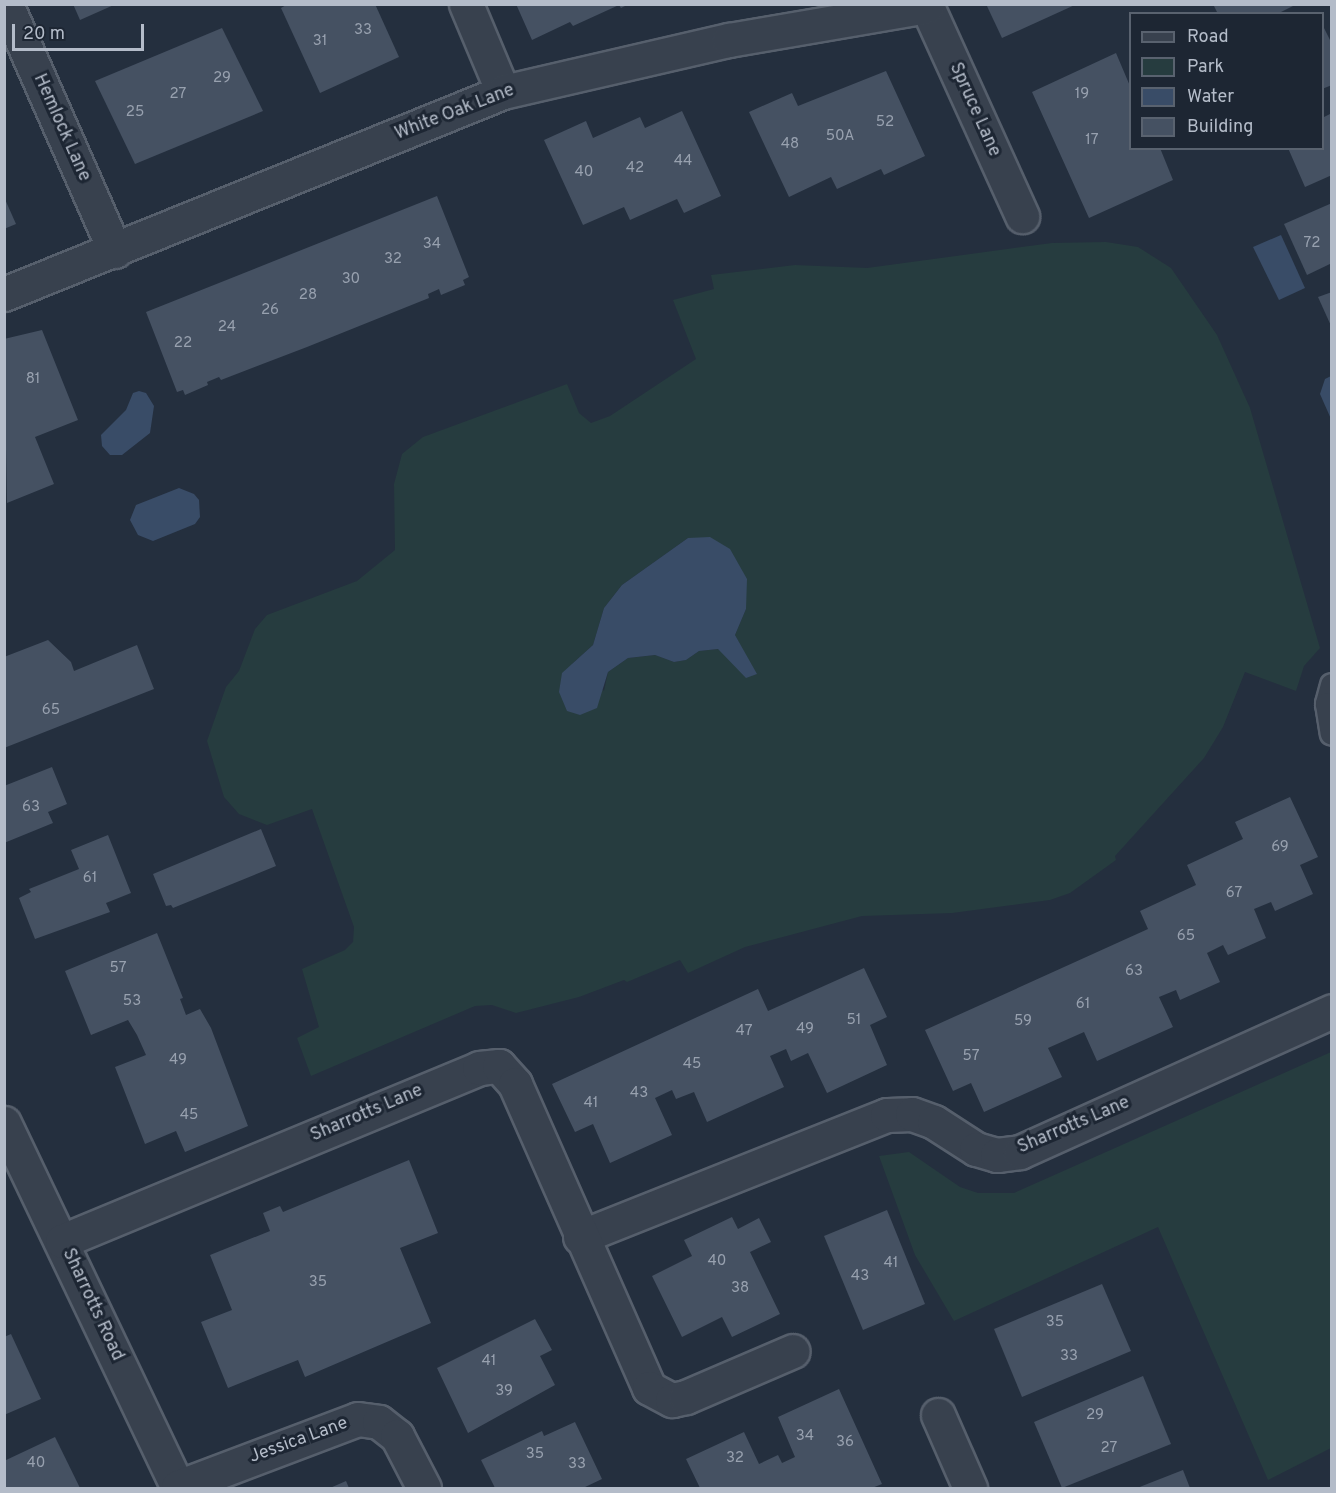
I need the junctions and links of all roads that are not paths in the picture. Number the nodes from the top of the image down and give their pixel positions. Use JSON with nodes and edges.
{"nodes":[{"id":1,"x":6,"y":4,"type":"edge"},
{"id":2,"x":466,"y":4,"type":"edge"},
{"id":3,"x":927,"y":5,"type":"edge"},
{"id":4,"x":503,"y":92,"type":"junction"},
{"id":5,"x":1022,"y":216,"type":"dead end"},
{"id":6,"x":115,"y":251,"type":"junction"},
{"id":7,"x":4,"y":294,"type":"edge"},
{"id":8,"x":1332,"y":685,"type":"edge"},
{"id":9,"x":1332,"y":734,"type":"edge"},
{"id":10,"x":1332,"y":1011,"type":"edge"},
{"id":11,"x":4,"y":1123,"type":"edge"},
{"id":12,"x":580,"y":1237,"type":"junction"},
{"id":13,"x":62,"y":1241,"type":"junction"},
{"id":14,"x":793,"y":1351,"type":"dead end"},
{"id":15,"x":938,"y":1415,"type":"dead end"},
{"id":16,"x":178,"y":1488,"type":"edge"},
{"id":17,"x":424,"y":1488,"type":"edge"},
{"id":18,"x":970,"y":1488,"type":"edge"}],
"edges":[{"from":1,"to":6,"type":"street","name":"Hemlock Lane"},
{"from":2,"to":4,"type":"street"},
{"from":3,"to":4,"type":"street","name":"White Oak Lane"},
{"from":3,"to":5,"type":"street","name":"Spruce Lane"},
{"from":4,"to":6,"type":"street","name":"White Oak Lane"},
{"from":6,"to":7,"type":"street","name":"White Oak Lane"},
{"from":8,"to":9,"type":"lane"},
{"from":10,"to":12,"type":"street","name":"Sharrotts Lane"},
{"from":11,"to":13,"type":"street","name":"Sharrotts Road"},
{"from":12,"to":13,"type":"street","name":"Sharrotts Lane"},
{"from":12,"to":14,"type":"street","name":"Sharrotts Lane"},
{"from":13,"to":16,"type":"street","name":"Sharrotts Road"},
{"from":15,"to":18,"type":"street"},
{"from":16,"to":17,"type":"street","name":"Jessica Lane"}]}
